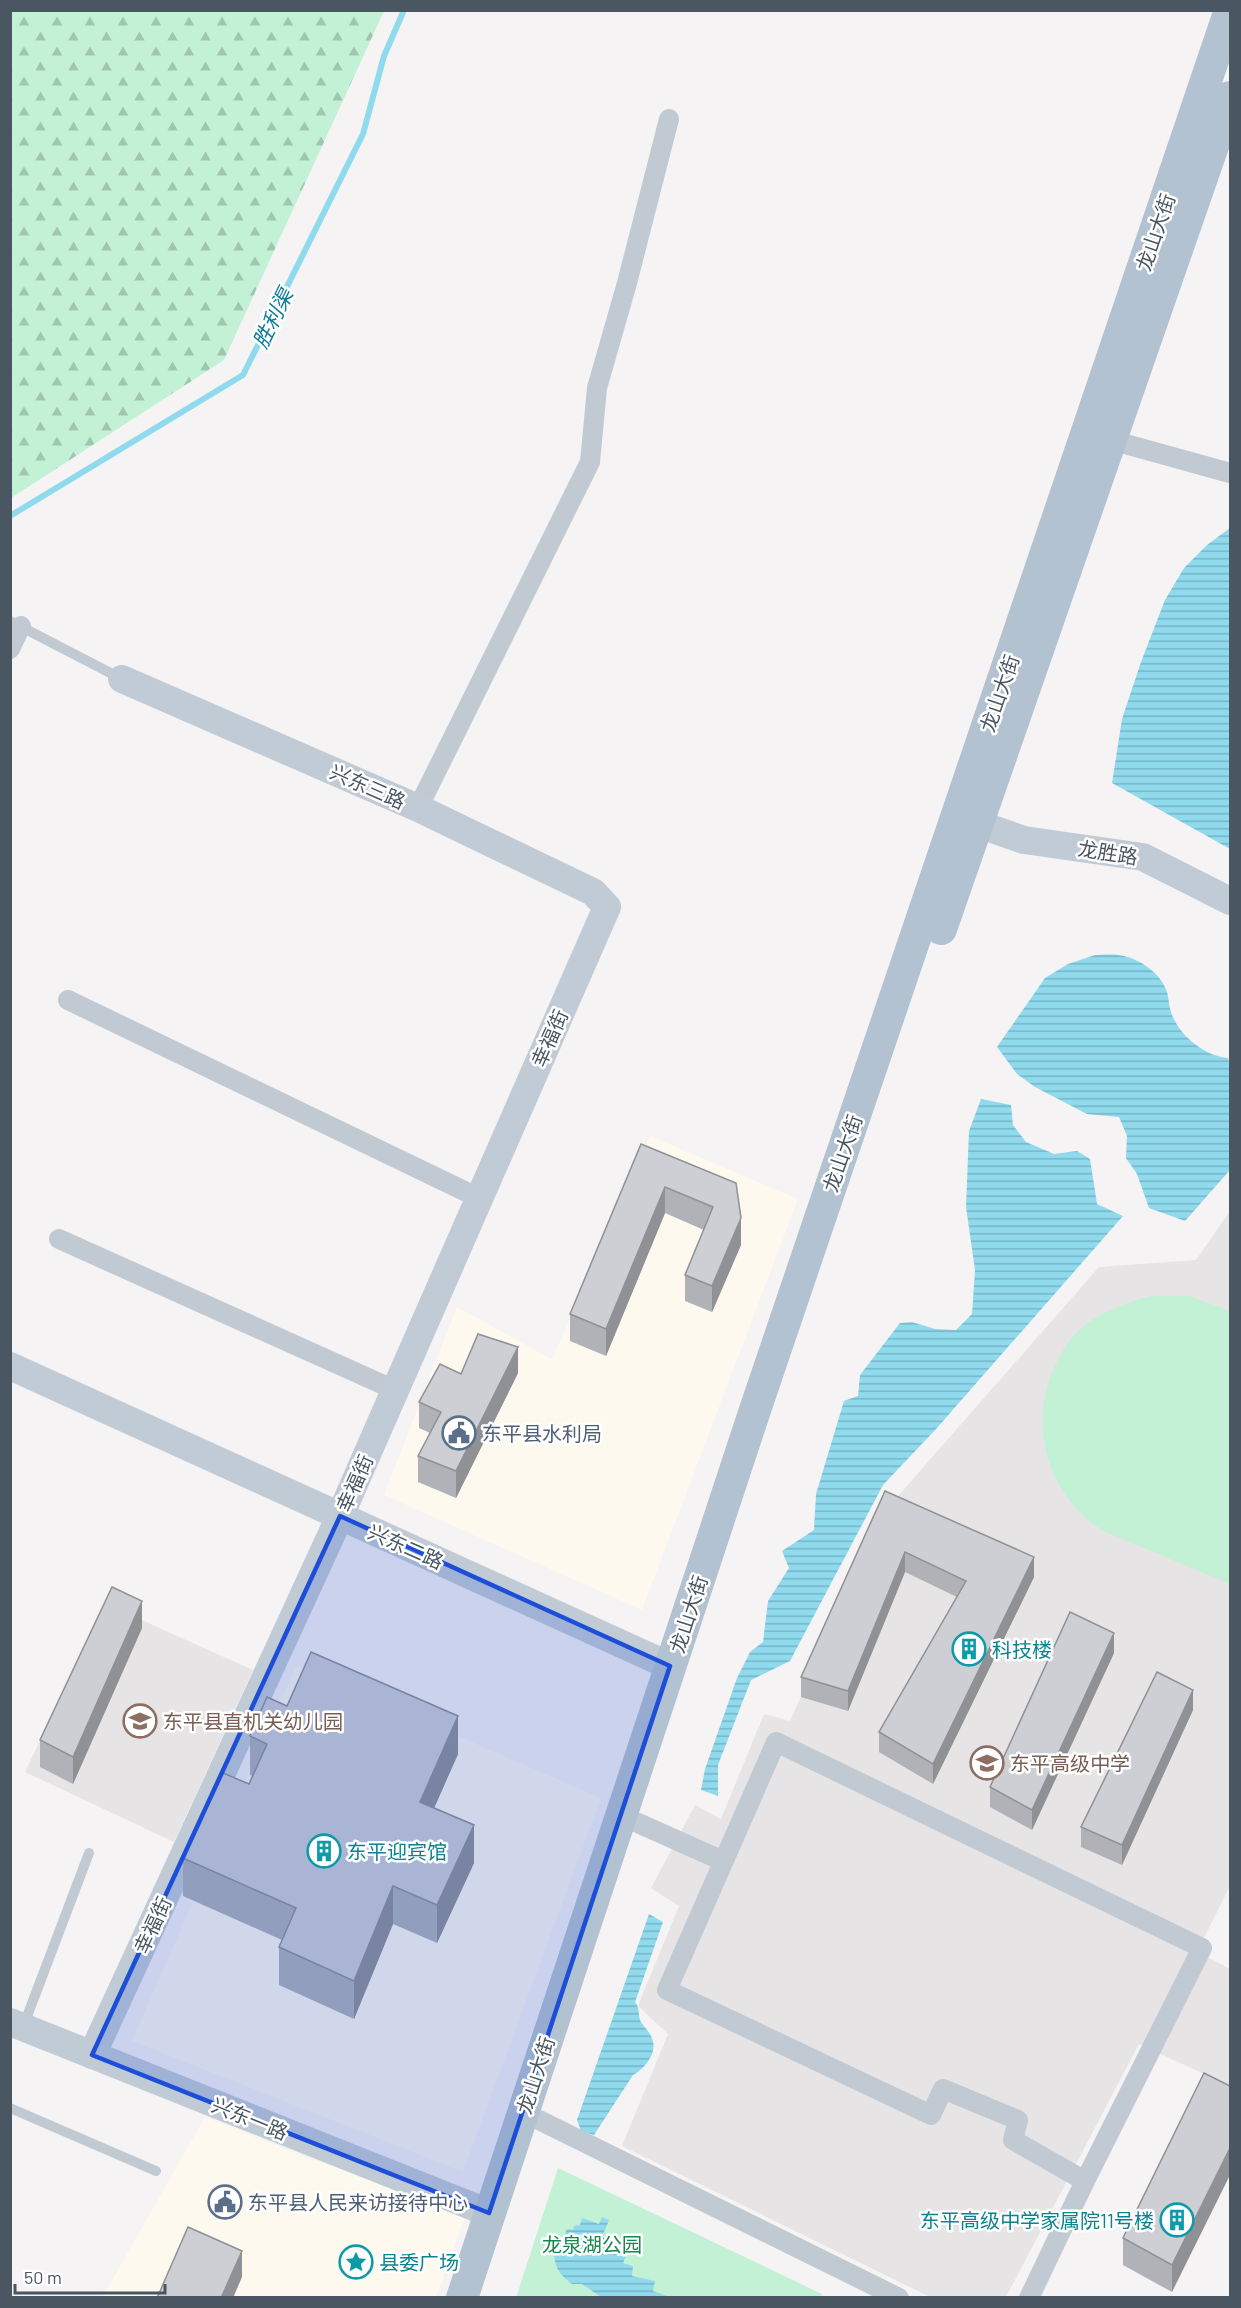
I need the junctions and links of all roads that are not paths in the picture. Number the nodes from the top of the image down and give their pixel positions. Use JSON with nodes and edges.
{"nodes":[{"id":1,"x":1227,"y":13,"type":"edge"},
{"id":2,"x":1230,"y":97,"type":"edge"},
{"id":3,"x":669,"y":119,"type":"dead end"},
{"id":4,"x":1111,"y":441,"type":"junction"},
{"id":5,"x":1230,"y":473,"type":"edge"},
{"id":6,"x":16,"y":624,"type":"edge"},
{"id":7,"x":10,"y":649,"type":"edge"},
{"id":8,"x":122,"y":679,"type":"joint"},
{"id":9,"x":418,"y":808,"type":"junction"},
{"id":10,"x":978,"y":824,"type":"junction"},
{"id":11,"x":1230,"y":902,"type":"edge"},
{"id":12,"x":607,"y":907,"type":"joint"},
{"id":13,"x":68,"y":1000,"type":"dead end"},
{"id":14,"x":479,"y":1198,"type":"junction"},
{"id":15,"x":59,"y":1239,"type":"dead end"},
{"id":16,"x":10,"y":1366,"type":"edge"},
{"id":17,"x":395,"y":1390,"type":"junction"},
{"id":18,"x":340,"y":1516,"type":"junction"},
{"id":19,"x":670,"y":1666,"type":"junction"},
{"id":20,"x":638,"y":1823,"type":"junction"},
{"id":21,"x":89,"y":1853,"type":"dead end"},
{"id":22,"x":723,"y":1861,"type":"junction"},
{"id":23,"x":16,"y":2025,"type":"edge"},
{"id":24,"x":92,"y":2055,"type":"junction"},
{"id":25,"x":10,"y":2108,"type":"edge"},
{"id":26,"x":539,"y":2120,"type":"junction"},
{"id":27,"x":156,"y":2171,"type":"dead end"},
{"id":28,"x":1085,"y":2181,"type":"junction"},
{"id":29,"x":489,"y":2213,"type":"junction"},
{"id":30,"x":462,"y":2298,"type":"edge"},
{"id":31,"x":480,"y":2298,"type":"edge"},
{"id":32,"x":899,"y":2298,"type":"edge"},
{"id":33,"x":1029,"y":2298,"type":"edge"}],
"edges":[{"from":1,"to":19,"type":"main road","name":"龙山大街"},
{"from":2,"to":4,"type":"main road","name":"龙山大街"},
{"from":3,"to":9,"type":"street"},
{"from":4,"to":5,"type":"street"},
{"from":4,"to":10,"type":"main road","name":"龙山大街"},
{"from":6,"to":7,"type":"street"},
{"from":6,"to":8,"type":"lane"},
{"from":8,"to":9,"type":"street","name":"兴东三路"},
{"from":9,"to":12,"type":"street","name":"兴东三路"},
{"from":10,"to":11,"type":"street","name":"龙胜路"},
{"from":10,"to":20,"type":"main road","name":"龙山大街"},
{"from":12,"to":14,"type":"street","name":"幸福街"},
{"from":13,"to":14,"type":"street"},
{"from":14,"to":17,"type":"street","name":"幸福街"},
{"from":15,"to":17,"type":"street"},
{"from":16,"to":18,"type":"street","name":"兴东二路"},
{"from":17,"to":18,"type":"street","name":"幸福街"},
{"from":18,"to":19,"type":"street","name":"兴东二路"},
{"from":18,"to":24,"type":"street","name":"幸福街"},
{"from":19,"to":29,"type":"main road","name":"龙山大街"},
{"from":20,"to":22,"type":"street"},
{"from":20,"to":26,"type":"main road","name":"龙山大街"},
{"from":21,"to":23,"type":"lane"},
{"from":22,"to":28,"type":"street"},
{"from":22,"to":28,"type":"street"},
{"from":23,"to":24,"type":"street","name":"兴东一路"},
{"from":24,"to":29,"type":"street","name":"兴东一路"},
{"from":25,"to":27,"type":"lane"},
{"from":26,"to":31,"type":"main road","name":"龙山大街"},
{"from":26,"to":32,"type":"street"},
{"from":28,"to":33,"type":"street"},
{"from":29,"to":30,"type":"main road","name":"龙山大街"}]}
